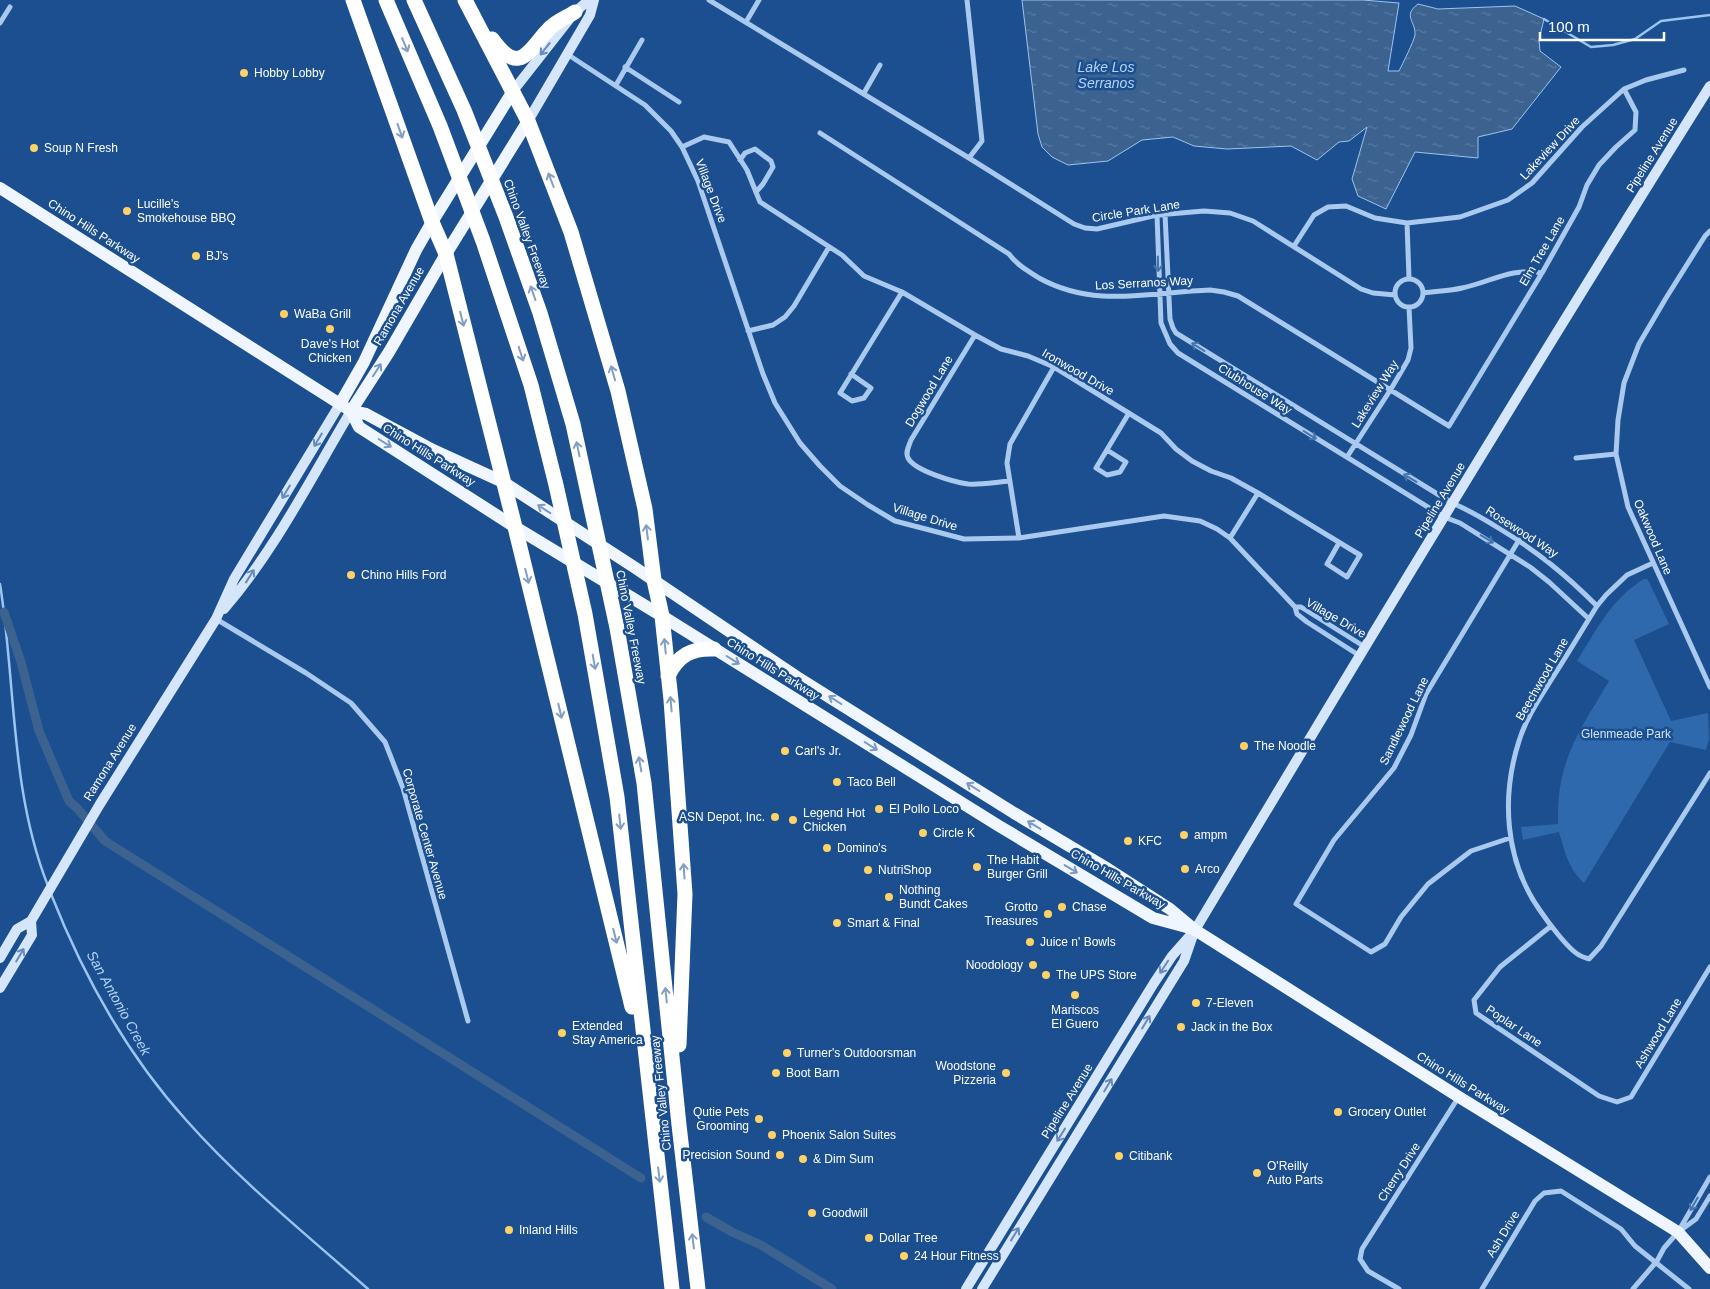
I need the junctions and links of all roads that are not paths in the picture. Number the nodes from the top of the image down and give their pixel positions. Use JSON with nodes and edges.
{"nodes":[{"id":1,"x":353,"y":0,"type":"edge"},
{"id":2,"x":386,"y":0,"type":"edge"},
{"id":3,"x":414,"y":0,"type":"edge"},
{"id":4,"x":589,"y":0,"type":"edge"},
{"id":5,"x":594,"y":0,"type":"edge"},
{"id":6,"x":710,"y":0,"type":"edge"},
{"id":7,"x":759,"y":0,"type":"edge"},
{"id":8,"x":967,"y":0,"type":"edge"},
{"id":9,"x":467,"y":4,"type":"edge"},
{"id":10,"x":10,"y":7,"type":"dead end"},
{"id":11,"x":575,"y":12,"type":"junction"},
{"id":12,"x":746,"y":22,"type":"junction"},
{"id":13,"x":0,"y":24,"type":"edge"},
{"id":14,"x":642,"y":40,"type":"dead end"},
{"id":15,"x":567,"y":54,"type":"junction"},
{"id":16,"x":880,"y":65,"type":"dead end"},
{"id":17,"x":625,"y":68,"type":"junction"},
{"id":18,"x":1684,"y":70,"type":"dead end"},
{"id":19,"x":616,"y":85,"type":"junction"},
{"id":20,"x":1624,"y":89,"type":"junction"},
{"id":21,"x":512,"y":91,"type":"junction"},
{"id":22,"x":864,"y":93,"type":"junction"},
{"id":23,"x":1708,"y":93,"type":"edge"},
{"id":24,"x":679,"y":102,"type":"dead end"},
{"id":25,"x":528,"y":121,"type":"junction"},
{"id":26,"x":820,"y":133,"type":"dead end"},
{"id":27,"x":682,"y":147,"type":"junction"},
{"id":28,"x":969,"y":158,"type":"junction"},
{"id":29,"x":740,"y":160,"type":"junction"},
{"id":30,"x":0,"y":188,"type":"edge"},
{"id":31,"x":756,"y":192,"type":"junction"},
{"id":32,"x":1166,"y":214,"type":"junction"},
{"id":33,"x":1157,"y":215,"type":"junction"},
{"id":34,"x":432,"y":222,"type":"junction"},
{"id":35,"x":1407,"y":223,"type":"junction"},
{"id":36,"x":1710,"y":231,"type":"edge"},
{"id":37,"x":1294,"y":246,"type":"junction"},
{"id":38,"x":829,"y":248,"type":"junction"},
{"id":39,"x":446,"y":254,"type":"junction"},
{"id":40,"x":1542,"y":273,"type":"junction"},
{"id":41,"x":1409,"y":278,"type":"junction"},
{"id":42,"x":902,"y":292,"type":"junction"},
{"id":43,"x":1169,"y":292,"type":"junction"},
{"id":44,"x":1159,"y":293,"type":"junction"},
{"id":45,"x":1423,"y":293,"type":"junction"},
{"id":46,"x":1395,"y":295,"type":"junction"},
{"id":47,"x":1409,"y":307,"type":"junction"},
{"id":48,"x":748,"y":331,"type":"junction"},
{"id":49,"x":974,"y":336,"type":"junction"},
{"id":50,"x":1054,"y":367,"type":"junction"},
{"id":51,"x":852,"y":374,"type":"junction"},
{"id":52,"x":1391,"y":389,"type":"junction"},
{"id":53,"x":340,"y":404,"type":"junction"},
{"id":54,"x":351,"y":411,"type":"junction"},
{"id":55,"x":1129,"y":413,"type":"junction"},
{"id":56,"x":1449,"y":426,"type":"joint"},
{"id":57,"x":1355,"y":444,"type":"junction"},
{"id":58,"x":1107,"y":450,"type":"junction"},
{"id":59,"x":1616,"y":454,"type":"junction"},
{"id":60,"x":1346,"y":457,"type":"junction"},
{"id":61,"x":1576,"y":458,"type":"dead end"},
{"id":62,"x":1010,"y":480,"type":"junction"},
{"id":63,"x":503,"y":482,"type":"junction"},
{"id":64,"x":1258,"y":492,"type":"junction"},
{"id":65,"x":1452,"y":503,"type":"junction"},
{"id":66,"x":1444,"y":517,"type":"junction"},
{"id":67,"x":515,"y":527,"type":"junction"},
{"id":68,"x":1019,"y":538,"type":"junction"},
{"id":69,"x":1230,"y":538,"type":"junction"},
{"id":70,"x":1519,"y":540,"type":"junction"},
{"id":71,"x":1339,"y":542,"type":"junction"},
{"id":72,"x":1511,"y":554,"type":"junction"},
{"id":73,"x":1653,"y":563,"type":"junction"},
{"id":74,"x":654,"y":580,"type":"junction"},
{"id":75,"x":1295,"y":606,"type":"junction"},
{"id":76,"x":1597,"y":606,"type":"junction"},
{"id":77,"x":662,"y":616,"type":"junction"},
{"id":78,"x":216,"y":619,"type":"junction"},
{"id":79,"x":1589,"y":619,"type":"junction"},
{"id":80,"x":1337,"y":629,"type":"junction"},
{"id":81,"x":1332,"y":638,"type":"junction"},
{"id":82,"x":714,"y":649,"type":"junction"},
{"id":83,"x":1363,"y":651,"type":"junction"},
{"id":84,"x":668,"y":676,"type":"junction"},
{"id":85,"x":1710,"y":687,"type":"edge"},
{"id":86,"x":1710,"y":773,"type":"edge"},
{"id":87,"x":1510,"y":838,"type":"junction"},
{"id":88,"x":32,"y":921,"type":"junction"},
{"id":89,"x":1551,"y":926,"type":"junction"},
{"id":90,"x":1195,"y":930,"type":"junction"},
{"id":91,"x":0,"y":958,"type":"edge"},
{"id":92,"x":1710,"y":967,"type":"edge"},
{"id":93,"x":0,"y":988,"type":"edge"},
{"id":94,"x":468,"y":1020,"type":"dead end"},
{"id":95,"x":646,"y":1062,"type":"junction"},
{"id":96,"x":676,"y":1096,"type":"junction"},
{"id":97,"x":1459,"y":1097,"type":"junction"},
{"id":98,"x":1617,"y":1102,"type":"joint"},
{"id":99,"x":1710,"y":1177,"type":"edge"},
{"id":100,"x":1710,"y":1196,"type":"edge"},
{"id":101,"x":1678,"y":1232,"type":"junction"},
{"id":102,"x":1657,"y":1261,"type":"junction"},
{"id":103,"x":1710,"y":1268,"type":"edge"},
{"id":104,"x":672,"y":1289,"type":"edge"},
{"id":105,"x":698,"y":1289,"type":"edge"},
{"id":106,"x":966,"y":1289,"type":"edge"},
{"id":107,"x":982,"y":1289,"type":"edge"},
{"id":108,"x":1399,"y":1289,"type":"edge"},
{"id":109,"x":1482,"y":1289,"type":"edge"},
{"id":110,"x":1633,"y":1289,"type":"edge"},
{"id":111,"x":1689,"y":1289,"type":"edge"}],
"edges":[{"from":1,"to":34,"type":"highway","one_way":true},
{"from":2,"to":95,"type":"highway","name":"Chino Valley Freeway","one_way":true},
{"from":96,"to":3,"type":"highway","name":"Chino Valley Freeway","one_way":true},
{"from":4,"to":11,"type":"main road","name":"Ramona Avenue"},
{"from":5,"to":15,"type":"main road","name":"Ramona Avenue"},
{"from":6,"to":12,"type":"street","name":"Circle Park Lane"},
{"from":7,"to":12,"type":"street"},
{"from":8,"to":28,"type":"street"},
{"from":9,"to":11,"type":"highway"},
{"from":9,"to":21,"type":"highway"},
{"from":10,"to":13,"type":"street"},
{"from":11,"to":21,"type":"main road","name":"Ramona Avenue","one_way":true},
{"from":12,"to":22,"type":"street","name":"Circle Park Lane"},
{"from":14,"to":17,"type":"street"},
{"from":15,"to":19,"type":"street","name":"Village Drive"},
{"from":15,"to":25,"type":"main road","name":"Ramona Avenue"},
{"from":16,"to":22,"type":"street"},
{"from":17,"to":19,"type":"street"},
{"from":17,"to":24,"type":"street"},
{"from":18,"to":20,"type":"street","name":"Lakeview Drive"},
{"from":19,"to":27,"type":"street","name":"Village Drive"},
{"from":20,"to":35,"type":"street","name":"Lakeview Drive"},
{"from":20,"to":40,"type":"street","name":"Elm Tree Lane"},
{"from":21,"to":25,"type":"highway"},
{"from":21,"to":34,"type":"main road","name":"Ramona Avenue"},
{"from":22,"to":28,"type":"street","name":"Circle Park Lane"},
{"from":23,"to":65,"type":"main road","name":"Pipeline Avenue"},
{"from":25,"to":39,"type":"main road","name":"Ramona Avenue"},
{"from":74,"to":25,"type":"highway","one_way":true},
{"from":26,"to":44,"type":"street","name":"Los Serranos Way"},
{"from":27,"to":29,"type":"street","name":"Ironwood Drive"},
{"from":27,"to":48,"type":"street","name":"Village Drive"},
{"from":28,"to":33,"type":"street","name":"Circle Park Lane"},
{"from":29,"to":31,"type":"street","name":"Ironwood Drive"},
{"from":29,"to":31,"type":"street"},
{"from":30,"to":53,"type":"main road","name":"Chino Hills Parkway"},
{"from":31,"to":38,"type":"street","name":"Ironwood Drive"},
{"from":32,"to":33,"type":"street","name":"Circle Park Lane"},
{"from":32,"to":37,"type":"street","name":"Circle Park Lane"},
{"from":32,"to":43,"type":"street","name":"Clubhouse Way"},
{"from":33,"to":44,"type":"street","name":"Clubhouse Way","one_way":true},
{"from":34,"to":39,"type":"highway"},
{"from":34,"to":53,"type":"main road","name":"Ramona Avenue"},
{"from":35,"to":37,"type":"street","name":"Lakeview Drive"},
{"from":35,"to":41,"type":"street"},
{"from":36,"to":59,"type":"street","name":"Oakwood Lane"},
{"from":37,"to":46,"type":"street","name":"Circle Park Lane"},
{"from":38,"to":42,"type":"street","name":"Ironwood Drive"},
{"from":38,"to":48,"type":"street"},
{"from":54,"to":39,"type":"main road","name":"Ramona Avenue","one_way":true},
{"from":39,"to":63,"type":"highway","one_way":true},
{"from":40,"to":45,"type":"street"},
{"from":40,"to":56,"type":"street","name":"Elm Tree Lane"},
{"from":41,"to":45,"type":"street"},
{"from":41,"to":46,"type":"street"},
{"from":42,"to":49,"type":"street","name":"Ironwood Drive"},
{"from":42,"to":51,"type":"street"},
{"from":43,"to":44,"type":"street","name":"Los Serranos Way"},
{"from":43,"to":52,"type":"street","name":"Los Serranos Way"},
{"from":57,"to":43,"type":"street","name":"Clubhouse Way","one_way":true},
{"from":44,"to":60,"type":"street","name":"Clubhouse Way","one_way":true},
{"from":45,"to":47,"type":"street"},
{"from":46,"to":47,"type":"street"},
{"from":47,"to":52,"type":"street","name":"Lakeview Way"},
{"from":48,"to":68,"type":"street","name":"Village Drive"},
{"from":49,"to":50,"type":"street","name":"Ironwood Drive"},
{"from":49,"to":62,"type":"street","name":"Dogwood Lane"},
{"from":50,"to":55,"type":"street","name":"Ironwood Drive"},
{"from":50,"to":62,"type":"street"},
{"from":51,"to":51,"type":"street"},
{"from":52,"to":56,"type":"street","name":"Los Serranos Way"},
{"from":52,"to":57,"type":"street","name":"Lakeview Way"},
{"from":53,"to":54,"type":"main road","name":"Chino Hills Parkway"},
{"from":53,"to":78,"type":"main road","name":"Ramona Avenue","one_way":true},
{"from":54,"to":63,"type":"main road","name":"Chino Hills Parkway"},
{"from":54,"to":67,"type":"main road","name":"Chino Hills Parkway","one_way":true},
{"from":78,"to":54,"type":"main road","name":"Ramona Avenue","one_way":true},
{"from":55,"to":58,"type":"street"},
{"from":55,"to":64,"type":"street","name":"Ironwood Drive"},
{"from":57,"to":60,"type":"street","name":"Lakeview Way"},
{"from":65,"to":57,"type":"street","name":"Clubhouse Way","one_way":true},
{"from":58,"to":58,"type":"street"},
{"from":59,"to":61,"type":"street"},
{"from":59,"to":73,"type":"street","name":"Oakwood Lane"},
{"from":60,"to":66,"type":"street","name":"Clubhouse Way"},
{"from":62,"to":68,"type":"street"},
{"from":63,"to":67,"type":"highway"},
{"from":74,"to":63,"type":"main road","name":"Chino Hills Parkway","one_way":true},
{"from":64,"to":69,"type":"street"},
{"from":64,"to":71,"type":"street","name":"Ironwood Drive"},
{"from":65,"to":66,"type":"main road","name":"Pipeline Avenue"},
{"from":65,"to":70,"type":"street","name":"Rosewood Way"},
{"from":66,"to":72,"type":"street","name":"Rosewood Way","one_way":true},
{"from":66,"to":83,"type":"main road","name":"Pipeline Avenue"},
{"from":67,"to":77,"type":"main road","name":"Chino Hills Parkway"},
{"from":67,"to":95,"type":"highway","one_way":true},
{"from":68,"to":69,"type":"street","name":"Village Drive"},
{"from":69,"to":75,"type":"street","name":"Village Drive"},
{"from":70,"to":72,"type":"street","name":"Sandlewood Lane"},
{"from":70,"to":76,"type":"street","name":"Rosewood Way"},
{"from":71,"to":71,"type":"street","name":"Ironwood Drive"},
{"from":72,"to":79,"type":"street","name":"Rosewood Way"},
{"from":72,"to":87,"type":"street","name":"Sandlewood Lane"},
{"from":73,"to":76,"type":"street","name":"Beechwood Lane"},
{"from":73,"to":85,"type":"street","name":"Oakwood Lane"},
{"from":74,"to":77,"type":"highway"},
{"from":90,"to":74,"type":"main road","name":"Chino Hills Parkway","one_way":true},
{"from":75,"to":80,"type":"street","name":"Village Drive"},
{"from":75,"to":81,"type":"street","name":"Village Drive"},
{"from":76,"to":79,"type":"street","name":"Beechwood Lane"},
{"from":77,"to":82,"type":"main road","name":"Chino Hills Parkway"},
{"from":84,"to":77,"type":"highway","one_way":true},
{"from":78,"to":88,"type":"main road","name":"Ramona Avenue"},
{"from":78,"to":94,"type":"street","name":"Corporate Center Avenue"},
{"from":79,"to":87,"type":"street","name":"Beechwood Lane"},
{"from":80,"to":81,"type":"street"},
{"from":80,"to":83,"type":"street","name":"Village Drive"},
{"from":81,"to":83,"type":"street","name":"Village Drive"},
{"from":82,"to":84,"type":"highway"},
{"from":82,"to":90,"type":"main road","name":"Chino Hills Parkway","one_way":true},
{"from":83,"to":90,"type":"main road","name":"Pipeline Avenue"},
{"from":96,"to":84,"type":"highway","one_way":true},
{"from":86,"to":89,"type":"street","name":"Beechwood Lane"},
{"from":87,"to":89,"type":"street","name":"Beechwood Lane"},
{"from":88,"to":91,"type":"main road","name":"Ramona Avenue"},
{"from":93,"to":88,"type":"main road","name":"Ramona Avenue","one_way":true},
{"from":89,"to":98,"type":"street","name":"Poplar Lane"},
{"from":90,"to":97,"type":"main road","name":"Chino Hills Parkway"},
{"from":90,"to":106,"type":"main road","name":"Pipeline Avenue","one_way":true},
{"from":107,"to":90,"type":"main road","name":"Pipeline Avenue","one_way":true},
{"from":92,"to":98,"type":"street","name":"Ashwood Lane"},
{"from":95,"to":104,"type":"highway","name":"Chino Valley Freeway","one_way":true},
{"from":105,"to":96,"type":"highway","name":"Chino Valley Freeway","one_way":true},
{"from":97,"to":101,"type":"main road","name":"Chino Hills Parkway"},
{"from":97,"to":108,"type":"street","name":"Cherry Drive"},
{"from":99,"to":101,"type":"street","one_way":true},
{"from":100,"to":101,"type":"street"},
{"from":101,"to":102,"type":"street"},
{"from":101,"to":103,"type":"main road","name":"Chino Hills Parkway"},
{"from":102,"to":109,"type":"street","name":"Ash Drive"},
{"from":102,"to":110,"type":"street"},
{"from":102,"to":111,"type":"street"}]}
